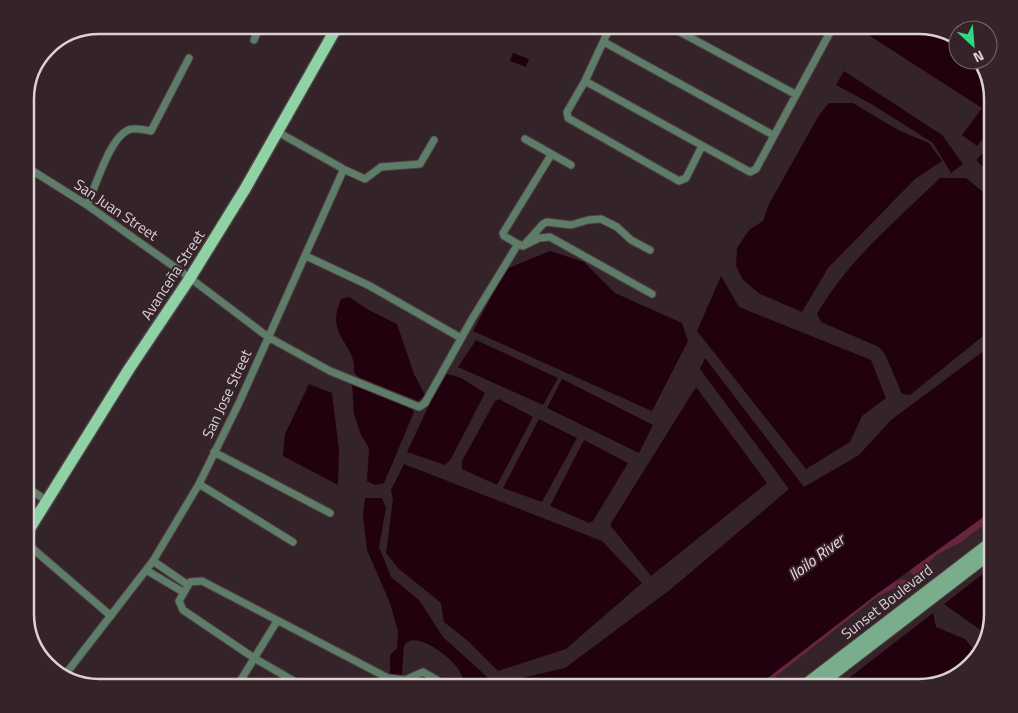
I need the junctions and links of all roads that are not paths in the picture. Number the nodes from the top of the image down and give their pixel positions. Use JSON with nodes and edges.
{"nodes":[{"id":1,"x":256,"y":34,"type":"edge"},
{"id":2,"x":333,"y":34,"type":"edge"},
{"id":3,"x":607,"y":34,"type":"edge"},
{"id":4,"x":684,"y":34,"type":"edge"},
{"id":5,"x":829,"y":34,"type":"edge"},
{"id":6,"x":254,"y":40,"type":"dead end"},
{"id":7,"x":604,"y":42,"type":"junction"},
{"id":8,"x":189,"y":58,"type":"dead end"},
{"id":9,"x":585,"y":81,"type":"junction"},
{"id":10,"x":796,"y":94,"type":"junction"},
{"id":11,"x":276,"y":131,"type":"junction"},
{"id":12,"x":773,"y":135,"type":"junction"},
{"id":13,"x":525,"y":139,"type":"dead end"},
{"id":14,"x":434,"y":140,"type":"dead end"},
{"id":15,"x":702,"y":146,"type":"junction"},
{"id":16,"x":551,"y":155,"type":"junction"},
{"id":17,"x":571,"y":165,"type":"dead end"},
{"id":18,"x":343,"y":169,"type":"junction"},
{"id":19,"x":34,"y":172,"type":"edge"},
{"id":20,"x":87,"y":205,"type":"junction"},
{"id":21,"x":521,"y":245,"type":"junction"},
{"id":22,"x":650,"y":250,"type":"dead end"},
{"id":23,"x":306,"y":256,"type":"junction"},
{"id":24,"x":190,"y":278,"type":"junction"},
{"id":25,"x":652,"y":294,"type":"dead end"},
{"id":26,"x":268,"y":337,"type":"junction"},
{"id":27,"x":461,"y":338,"type":"junction"},
{"id":28,"x":214,"y":452,"type":"junction"},
{"id":29,"x":199,"y":484,"type":"junction"},
{"id":30,"x":34,"y":492,"type":"edge"},
{"id":31,"x":47,"y":501,"type":"junction"},
{"id":32,"x":330,"y":513,"type":"dead end"},
{"id":33,"x":34,"y":522,"type":"edge"},
{"id":34,"x":293,"y":542,"type":"dead end"},
{"id":35,"x":984,"y":547,"type":"edge"},
{"id":36,"x":34,"y":550,"type":"edge"},
{"id":37,"x":984,"y":559,"type":"edge"},
{"id":38,"x":153,"y":561,"type":"junction"},
{"id":39,"x":146,"y":570,"type":"junction"},
{"id":40,"x":188,"y":585,"type":"junction"},
{"id":41,"x":183,"y":592,"type":"junction"},
{"id":42,"x":111,"y":616,"type":"junction"},
{"id":43,"x":277,"y":621,"type":"junction"},
{"id":44,"x":254,"y":658,"type":"junction"},
{"id":45,"x":68,"y":671,"type":"edge"},
{"id":46,"x":241,"y":679,"type":"edge"},
{"id":47,"x":290,"y":679,"type":"edge"},
{"id":48,"x":396,"y":679,"type":"edge"},
{"id":49,"x":407,"y":679,"type":"edge"},
{"id":50,"x":435,"y":679,"type":"edge"},
{"id":51,"x":812,"y":679,"type":"edge"},
{"id":52,"x":828,"y":679,"type":"edge"}],
"edges":[{"from":1,"to":6,"type":"street"},
{"from":2,"to":11,"type":"main road","name":"Avanceña Street"},
{"from":3,"to":7,"type":"street"},
{"from":4,"to":10,"type":"street"},
{"from":5,"to":10,"type":"street"},
{"from":7,"to":9,"type":"street"},
{"from":7,"to":12,"type":"street"},
{"from":8,"to":20,"type":"street"},
{"from":9,"to":15,"type":"street"},
{"from":9,"to":15,"type":"street"},
{"from":10,"to":12,"type":"street"},
{"from":11,"to":18,"type":"street"},
{"from":11,"to":24,"type":"main road","name":"Avanceña Street"},
{"from":12,"to":15,"type":"street"},
{"from":13,"to":16,"type":"street"},
{"from":14,"to":18,"type":"street"},
{"from":16,"to":17,"type":"street"},
{"from":16,"to":21,"type":"street"},
{"from":18,"to":23,"type":"street","name":"San Jose Street"},
{"from":19,"to":20,"type":"street","name":"San Juan Street"},
{"from":20,"to":24,"type":"street","name":"San Juan Street"},
{"from":21,"to":22,"type":"street"},
{"from":21,"to":25,"type":"street"},
{"from":21,"to":27,"type":"street"},
{"from":23,"to":26,"type":"street","name":"San Jose Street"},
{"from":23,"to":27,"type":"street"},
{"from":24,"to":26,"type":"street","name":"San Juan Street"},
{"from":24,"to":31,"type":"main road","name":"Avanceña Street"},
{"from":26,"to":27,"type":"street","name":"San Juan Street"},
{"from":26,"to":28,"type":"street","name":"San Jose Street"},
{"from":28,"to":29,"type":"street","name":"San Jose Street"},
{"from":28,"to":32,"type":"street"},
{"from":29,"to":34,"type":"street"},
{"from":29,"to":38,"type":"street","name":"San Jose Street"},
{"from":30,"to":31,"type":"street"},
{"from":31,"to":33,"type":"main road","name":"Avanceña Street"},
{"from":35,"to":51,"type":"main road","name":"Sunset Boulevard"},
{"from":36,"to":42,"type":"street"},
{"from":37,"to":52,"type":"main road","name":"Sunset Boulevard"},
{"from":38,"to":39,"type":"street","name":"San Jose Street"},
{"from":38,"to":40,"type":"street"},
{"from":39,"to":41,"type":"street"},
{"from":39,"to":42,"type":"street","name":"San Jose Street"},
{"from":40,"to":41,"type":"street"},
{"from":40,"to":43,"type":"street"},
{"from":41,"to":44,"type":"street"},
{"from":42,"to":45,"type":"street","name":"San Jose Street"},
{"from":43,"to":44,"type":"street"},
{"from":43,"to":48,"type":"street"},
{"from":44,"to":46,"type":"street"},
{"from":44,"to":47,"type":"street"},
{"from":49,"to":50,"type":"street"}]}
